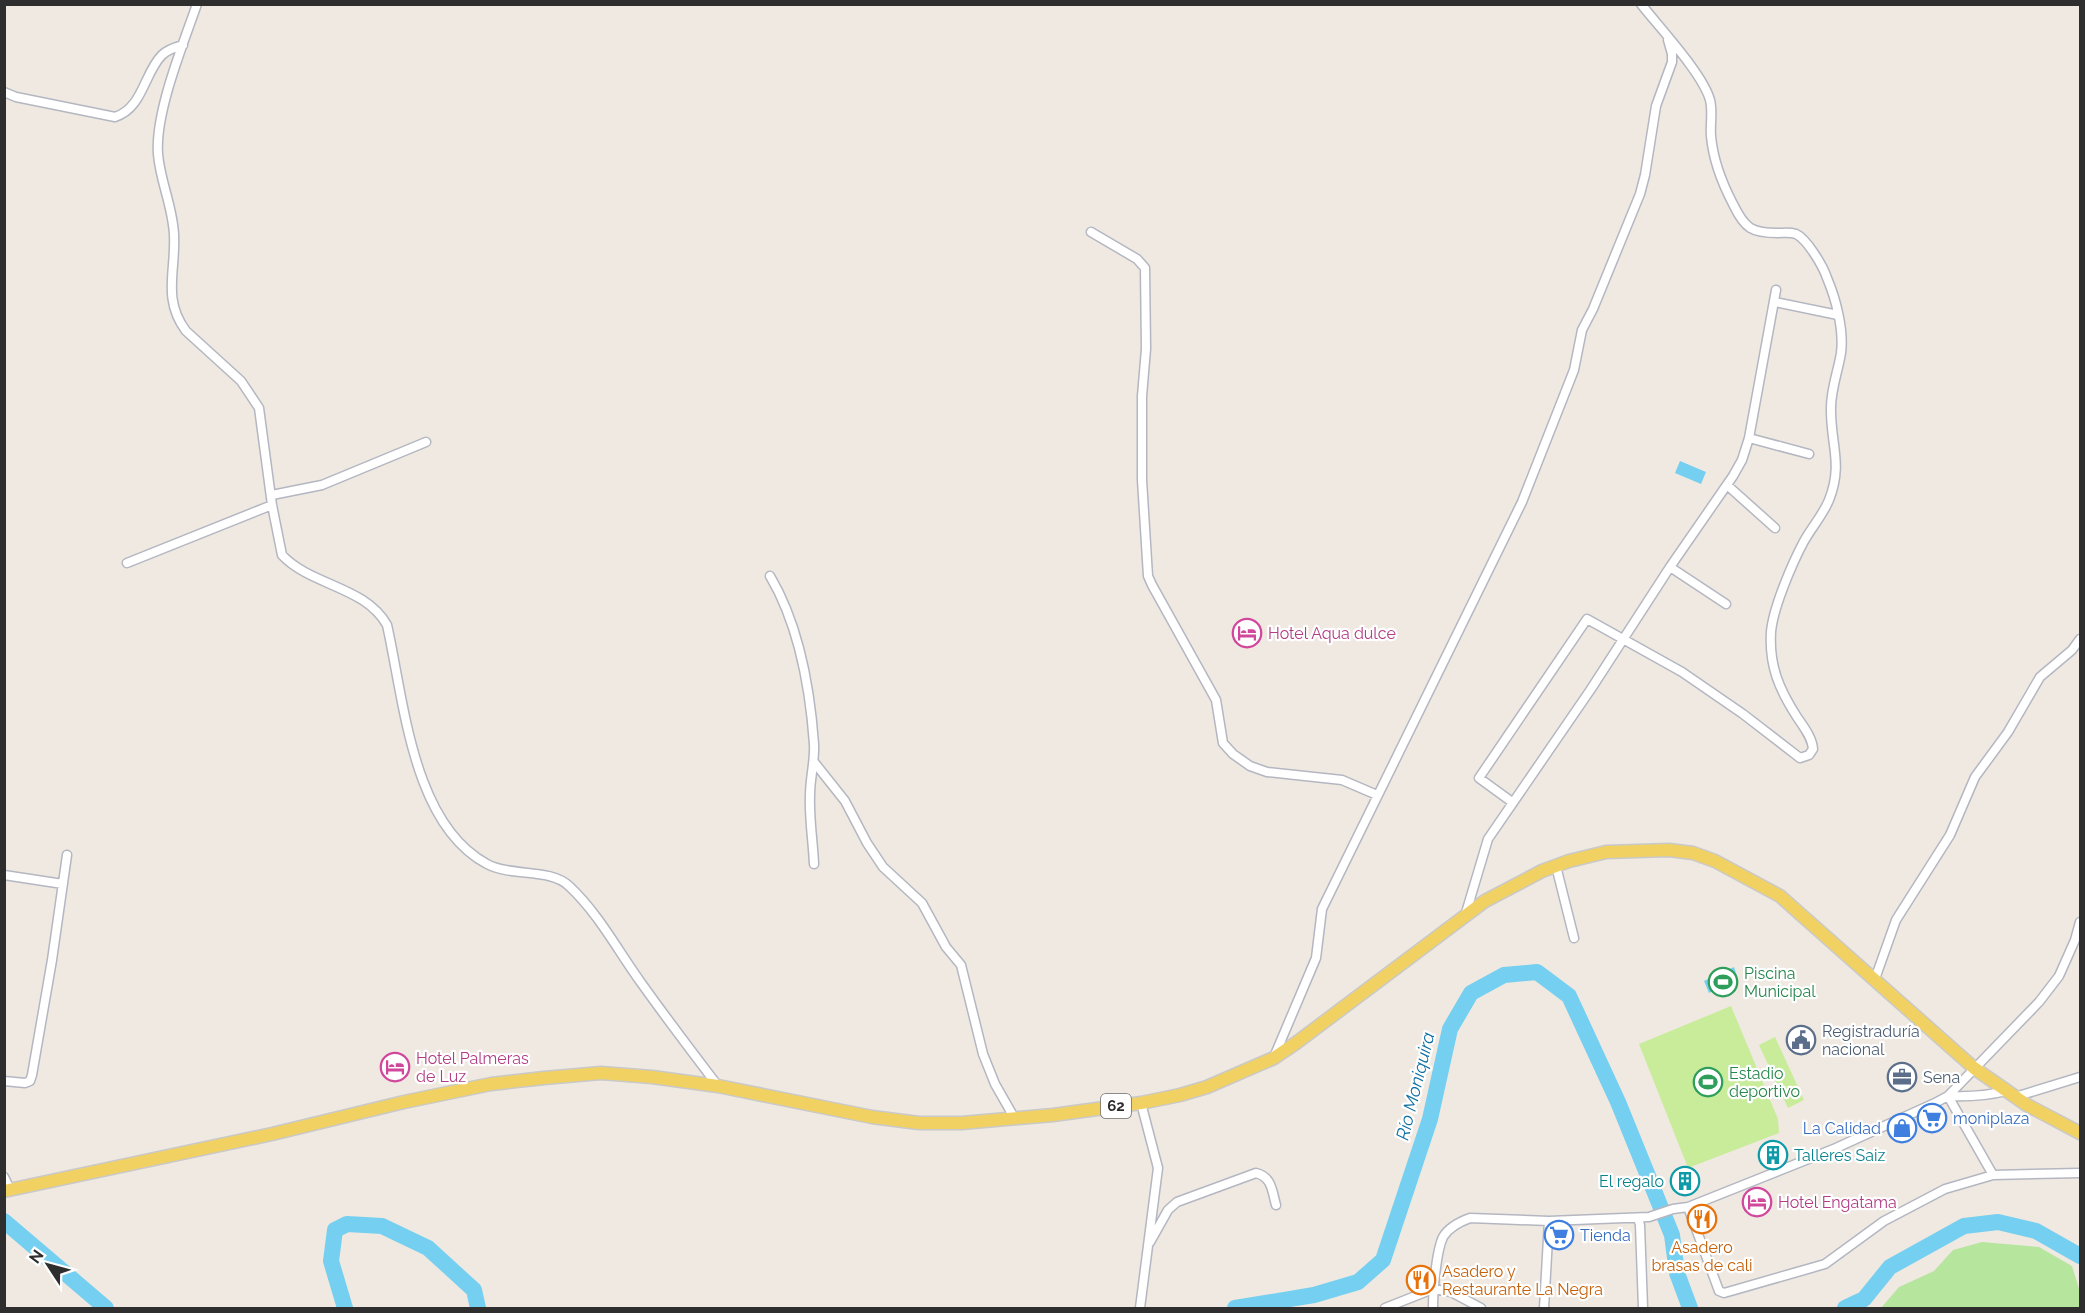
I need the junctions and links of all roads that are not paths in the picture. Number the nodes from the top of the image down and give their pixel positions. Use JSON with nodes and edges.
{"nodes":[{"id":1,"x":197,"y":4,"type":"edge"},
{"id":2,"x":1641,"y":4,"type":"edge"},
{"id":3,"x":1667,"y":37,"type":"junction"},
{"id":4,"x":183,"y":45,"type":"junction"},
{"id":5,"x":4,"y":92,"type":"edge"},
{"id":6,"x":1091,"y":232,"type":"dead end"},
{"id":7,"x":1776,"y":290,"type":"dead end"},
{"id":8,"x":1775,"y":302,"type":"junction"},
{"id":9,"x":1838,"y":315,"type":"junction"},
{"id":10,"x":1749,"y":438,"type":"junction"},
{"id":11,"x":426,"y":442,"type":"dead end"},
{"id":12,"x":1809,"y":454,"type":"dead end"},
{"id":13,"x":1727,"y":484,"type":"junction"},
{"id":14,"x":272,"y":495,"type":"junction"},
{"id":15,"x":272,"y":505,"type":"junction"},
{"id":16,"x":1775,"y":528,"type":"dead end"},
{"id":17,"x":127,"y":563,"type":"dead end"},
{"id":18,"x":1670,"y":567,"type":"junction"},
{"id":19,"x":770,"y":576,"type":"dead end"},
{"id":20,"x":1726,"y":604,"type":"dead end"},
{"id":21,"x":2080,"y":639,"type":"edge"},
{"id":22,"x":1624,"y":640,"type":"junction"},
{"id":23,"x":814,"y":762,"type":"junction"},
{"id":24,"x":1377,"y":795,"type":"junction"},
{"id":25,"x":1512,"y":802,"type":"junction"},
{"id":26,"x":67,"y":855,"type":"dead end"},
{"id":27,"x":814,"y":864,"type":"dead end"},
{"id":28,"x":1556,"y":866,"type":"junction"},
{"id":29,"x":4,"y":874,"type":"edge"},
{"id":30,"x":63,"y":884,"type":"junction"},
{"id":31,"x":1465,"y":917,"type":"junction"},
{"id":32,"x":2080,"y":922,"type":"edge"},
{"id":33,"x":1574,"y":938,"type":"dead end"},
{"id":34,"x":1875,"y":979,"type":"junction"},
{"id":35,"x":1274,"y":1058,"type":"junction"},
{"id":36,"x":1974,"y":1068,"type":"junction"},
{"id":37,"x":2080,"y":1077,"type":"edge"},
{"id":38,"x":4,"y":1081,"type":"edge"},
{"id":39,"x":718,"y":1086,"type":"junction"},
{"id":40,"x":2011,"y":1094,"type":"junction"},
{"id":41,"x":1948,"y":1096,"type":"junction"},
{"id":42,"x":1141,"y":1103,"type":"junction"},
{"id":43,"x":1015,"y":1119,"type":"junction"},
{"id":44,"x":2080,"y":1133,"type":"edge"},
{"id":45,"x":2080,"y":1173,"type":"edge"},
{"id":46,"x":1993,"y":1175,"type":"junction"},
{"id":47,"x":4,"y":1177,"type":"edge"},
{"id":48,"x":7,"y":1190,"type":"edge"},
{"id":49,"x":1276,"y":1205,"type":"dead end"},
{"id":50,"x":1688,"y":1207,"type":"junction"},
{"id":51,"x":1638,"y":1218,"type":"junction"},
{"id":52,"x":1549,"y":1221,"type":"junction"},
{"id":53,"x":1148,"y":1246,"type":"junction"},
{"id":54,"x":1433,"y":1289,"type":"junction"},
{"id":55,"x":1140,"y":1308,"type":"edge"},
{"id":56,"x":1385,"y":1308,"type":"edge"},
{"id":57,"x":1432,"y":1308,"type":"edge"},
{"id":58,"x":1481,"y":1308,"type":"edge"},
{"id":59,"x":1544,"y":1308,"type":"edge"},
{"id":60,"x":1643,"y":1308,"type":"edge"}],
"edges":[{"from":1,"to":4,"type":"street"},
{"from":2,"to":3,"type":"street"},
{"from":3,"to":9,"type":"street"},
{"from":3,"to":24,"type":"street"},
{"from":4,"to":5,"type":"street"},
{"from":4,"to":14,"type":"street"},
{"from":6,"to":24,"type":"street"},
{"from":7,"to":8,"type":"street"},
{"from":8,"to":9,"type":"street"},
{"from":8,"to":10,"type":"street"},
{"from":9,"to":22,"type":"street"},
{"from":10,"to":12,"type":"street"},
{"from":10,"to":13,"type":"street"},
{"from":11,"to":14,"type":"street"},
{"from":13,"to":16,"type":"street"},
{"from":13,"to":18,"type":"street"},
{"from":14,"to":15,"type":"street"},
{"from":15,"to":17,"type":"street"},
{"from":15,"to":39,"type":"street"},
{"from":18,"to":20,"type":"street"},
{"from":18,"to":22,"type":"street"},
{"from":19,"to":23,"type":"street"},
{"from":21,"to":34,"type":"street"},
{"from":22,"to":25,"type":"street"},
{"from":22,"to":25,"type":"street"},
{"from":23,"to":27,"type":"street"},
{"from":23,"to":43,"type":"street"},
{"from":24,"to":35,"type":"street"},
{"from":25,"to":31,"type":"street"},
{"from":26,"to":30,"type":"street"},
{"from":28,"to":31,"type":"main road","number":"62"},
{"from":28,"to":33,"type":"street"},
{"from":28,"to":34,"type":"main road","number":"62"},
{"from":29,"to":30,"type":"street"},
{"from":30,"to":38,"type":"street"},
{"from":31,"to":35,"type":"main road","number":"62"},
{"from":32,"to":36,"type":"street"},
{"from":34,"to":36,"type":"main road","number":"62"},
{"from":35,"to":42,"type":"main road","number":"62"},
{"from":36,"to":40,"type":"main road","number":"62"},
{"from":36,"to":41,"type":"street"},
{"from":37,"to":40,"type":"street"},
{"from":39,"to":43,"type":"main road","number":"62"},
{"from":39,"to":48,"type":"main road","number":"62"},
{"from":40,"to":41,"type":"street"},
{"from":40,"to":44,"type":"main road","number":"62"},
{"from":41,"to":46,"type":"street"},
{"from":41,"to":50,"type":"street"},
{"from":42,"to":43,"type":"main road","number":"62"},
{"from":42,"to":53,"type":"street"},
{"from":45,"to":46,"type":"street"},
{"from":46,"to":50,"type":"street"},
{"from":47,"to":48,"type":"street"},
{"from":49,"to":53,"type":"street"},
{"from":50,"to":51,"type":"street"},
{"from":51,"to":52,"type":"street"},
{"from":51,"to":60,"type":"street"},
{"from":52,"to":54,"type":"street"},
{"from":52,"to":59,"type":"street"},
{"from":53,"to":55,"type":"street"},
{"from":54,"to":56,"type":"street"},
{"from":54,"to":57,"type":"street"},
{"from":54,"to":58,"type":"street"}]}
